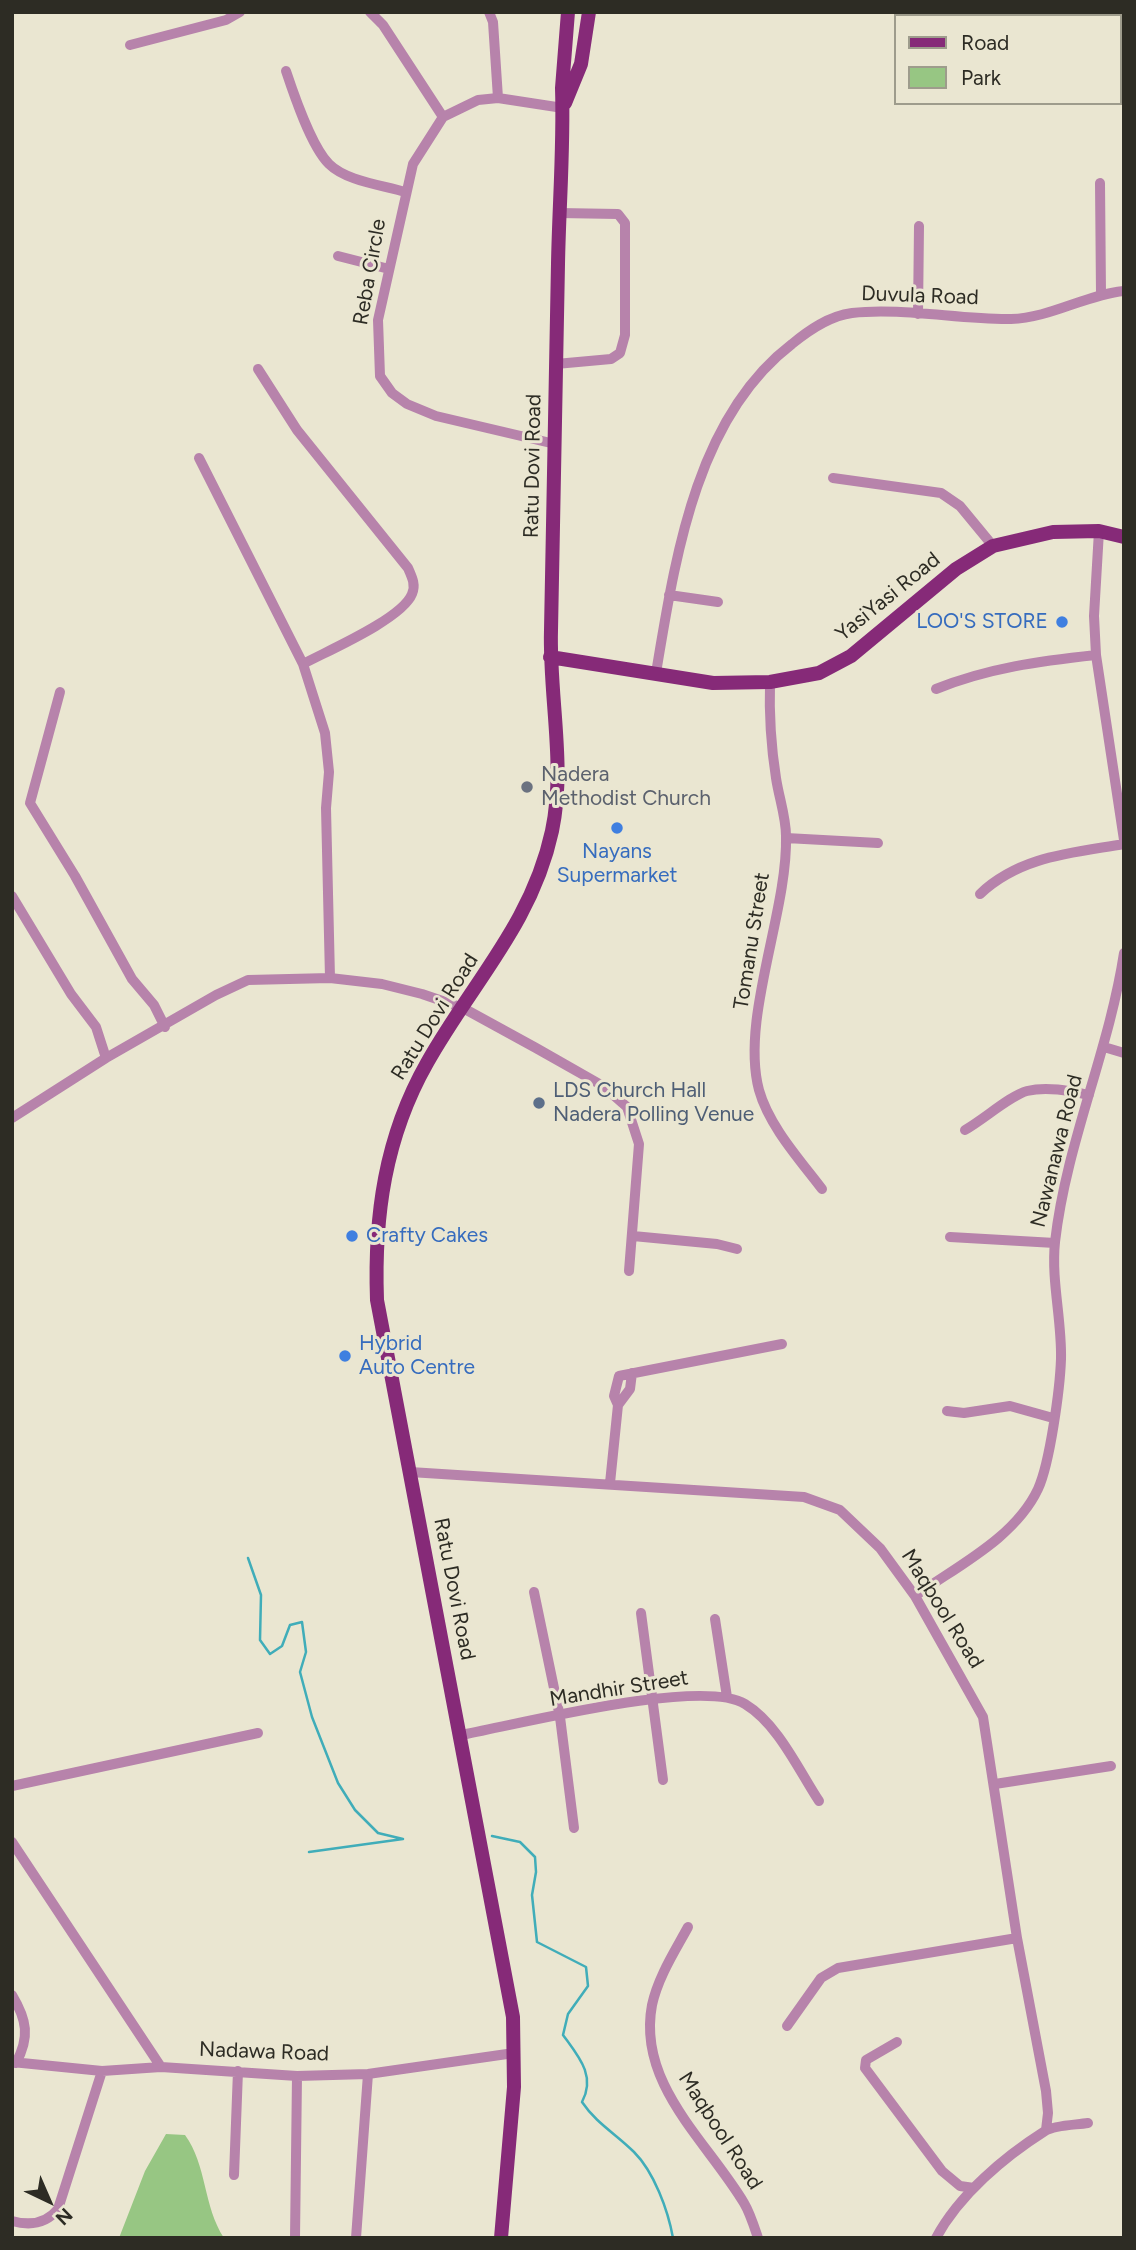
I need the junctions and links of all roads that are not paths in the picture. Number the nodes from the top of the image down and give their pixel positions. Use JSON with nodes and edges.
{"nodes":[{"id":1,"x":240,"y":12,"type":"edge"},
{"id":2,"x":370,"y":12,"type":"edge"},
{"id":3,"x":489,"y":12,"type":"edge"},
{"id":4,"x":568,"y":12,"type":"edge"},
{"id":5,"x":589,"y":12,"type":"edge"},
{"id":6,"x":130,"y":45,"type":"dead end"},
{"id":7,"x":286,"y":71,"type":"dead end"},
{"id":8,"x":498,"y":98,"type":"junction"},
{"id":9,"x":563,"y":107,"type":"junction"},
{"id":10,"x":443,"y":117,"type":"junction"},
{"id":11,"x":1100,"y":183,"type":"dead end"},
{"id":12,"x":405,"y":192,"type":"junction"},
{"id":13,"x":559,"y":212,"type":"junction"},
{"id":14,"x":919,"y":226,"type":"dead end"},
{"id":15,"x":338,"y":256,"type":"dead end"},
{"id":16,"x":390,"y":269,"type":"junction"},
{"id":17,"x":1124,"y":291,"type":"edge"},
{"id":18,"x":1101,"y":294,"type":"junction"},
{"id":19,"x":918,"y":314,"type":"junction"},
{"id":20,"x":556,"y":364,"type":"junction"},
{"id":21,"x":258,"y":369,"type":"dead end"},
{"id":22,"x":555,"y":444,"type":"junction"},
{"id":23,"x":200,"y":458,"type":"dead end"},
{"id":24,"x":833,"y":478,"type":"dead end"},
{"id":25,"x":1099,"y":531,"type":"junction"},
{"id":26,"x":1124,"y":537,"type":"edge"},
{"id":27,"x":993,"y":546,"type":"junction"},
{"id":28,"x":669,"y":595,"type":"junction"},
{"id":29,"x":718,"y":602,"type":"dead end"},
{"id":30,"x":1096,"y":655,"type":"junction"},
{"id":31,"x":550,"y":657,"type":"junction"},
{"id":32,"x":303,"y":664,"type":"junction"},
{"id":33,"x":656,"y":673,"type":"junction"},
{"id":34,"x":770,"y":682,"type":"junction"},
{"id":35,"x":936,"y":689,"type":"dead end"},
{"id":36,"x":60,"y":692,"type":"dead end"},
{"id":37,"x":786,"y":838,"type":"junction"},
{"id":38,"x":1124,"y":842,"type":"edge"},
{"id":39,"x":878,"y":843,"type":"dead end"},
{"id":40,"x":980,"y":894,"type":"dead end"},
{"id":41,"x":12,"y":896,"type":"edge"},
{"id":42,"x":1124,"y":953,"type":"edge"},
{"id":43,"x":330,"y":978,"type":"junction"},
{"id":44,"x":463,"y":1008,"type":"junction"},
{"id":45,"x":165,"y":1027,"type":"junction"},
{"id":46,"x":1104,"y":1046,"type":"junction"},
{"id":47,"x":1124,"y":1053,"type":"edge"},
{"id":48,"x":106,"y":1058,"type":"junction"},
{"id":49,"x":1090,"y":1095,"type":"junction"},
{"id":50,"x":12,"y":1118,"type":"edge"},
{"id":51,"x":965,"y":1130,"type":"dead end"},
{"id":52,"x":822,"y":1189,"type":"dead end"},
{"id":53,"x":633,"y":1236,"type":"junction"},
{"id":54,"x":950,"y":1237,"type":"dead end"},
{"id":55,"x":1055,"y":1243,"type":"junction"},
{"id":56,"x":737,"y":1249,"type":"dead end"},
{"id":57,"x":629,"y":1271,"type":"dead end"},
{"id":58,"x":782,"y":1344,"type":"dead end"},
{"id":59,"x":947,"y":1411,"type":"dead end"},
{"id":60,"x":1053,"y":1418,"type":"junction"},
{"id":61,"x":410,"y":1472,"type":"junction"},
{"id":62,"x":610,"y":1483,"type":"junction"},
{"id":63,"x":534,"y":1592,"type":"dead end"},
{"id":64,"x":915,"y":1595,"type":"junction"},
{"id":65,"x":641,"y":1613,"type":"dead end"},
{"id":66,"x":715,"y":1619,"type":"dead end"},
{"id":67,"x":727,"y":1697,"type":"junction"},
{"id":68,"x":654,"y":1700,"type":"junction"},
{"id":69,"x":559,"y":1717,"type":"junction"},
{"id":70,"x":258,"y":1733,"type":"dead end"},
{"id":71,"x":461,"y":1735,"type":"junction"},
{"id":72,"x":1111,"y":1766,"type":"dead end"},
{"id":73,"x":663,"y":1780,"type":"dead end"},
{"id":74,"x":995,"y":1784,"type":"junction"},
{"id":75,"x":12,"y":1786,"type":"edge"},
{"id":76,"x":819,"y":1801,"type":"dead end"},
{"id":77,"x":574,"y":1828,"type":"dead end"},
{"id":78,"x":12,"y":1842,"type":"edge"},
{"id":79,"x":688,"y":1927,"type":"dead end"},
{"id":80,"x":1017,"y":1938,"type":"junction"},
{"id":81,"x":12,"y":1995,"type":"edge"},
{"id":82,"x":787,"y":2026,"type":"dead end"},
{"id":83,"x":897,"y":2042,"type":"dead end"},
{"id":84,"x":514,"y":2053,"type":"junction"},
{"id":85,"x":14,"y":2062,"type":"edge"},
{"id":86,"x":162,"y":2067,"type":"junction"},
{"id":87,"x":102,"y":2071,"type":"junction"},
{"id":88,"x":238,"y":2071,"type":"junction"},
{"id":89,"x":368,"y":2074,"type":"junction"},
{"id":90,"x":297,"y":2076,"type":"junction"},
{"id":91,"x":1087,"y":2123,"type":"dead end"},
{"id":92,"x":1045,"y":2130,"type":"junction"},
{"id":93,"x":234,"y":2175,"type":"dead end"},
{"id":94,"x":974,"y":2188,"type":"junction"},
{"id":95,"x":12,"y":2221,"type":"edge"},
{"id":96,"x":295,"y":2238,"type":"edge"},
{"id":97,"x":356,"y":2238,"type":"edge"},
{"id":98,"x":501,"y":2238,"type":"edge"},
{"id":99,"x":758,"y":2238,"type":"edge"},
{"id":100,"x":936,"y":2238,"type":"edge"}],
"edges":[{"from":1,"to":6,"type":"street"},
{"from":2,"to":10,"type":"street"},
{"from":3,"to":8,"type":"street"},
{"from":4,"to":9,"type":"main road","name":"Ratu Dovi Road"},
{"from":5,"to":9,"type":"main road","name":"Ratu Dovi Road"},
{"from":7,"to":12,"type":"street"},
{"from":8,"to":9,"type":"street"},
{"from":8,"to":10,"type":"street"},
{"from":9,"to":13,"type":"main road","name":"Ratu Dovi Road"},
{"from":10,"to":12,"type":"street","name":"Reba Circle"},
{"from":11,"to":18,"type":"street"},
{"from":12,"to":16,"type":"street","name":"Reba Circle"},
{"from":13,"to":20,"type":"main road","name":"Ratu Dovi Road"},
{"from":13,"to":20,"type":"street"},
{"from":14,"to":19,"type":"street"},
{"from":15,"to":16,"type":"street"},
{"from":16,"to":22,"type":"street","name":"Reba Circle"},
{"from":17,"to":18,"type":"street","name":"Duvula Road"},
{"from":18,"to":19,"type":"street","name":"Duvula Road"},
{"from":19,"to":28,"type":"street","name":"Duvula Road"},
{"from":20,"to":22,"type":"main road","name":"Ratu Dovi Road"},
{"from":21,"to":32,"type":"street"},
{"from":22,"to":31,"type":"main road","name":"Ratu Dovi Road"},
{"from":23,"to":32,"type":"street"},
{"from":24,"to":27,"type":"street"},
{"from":25,"to":26,"type":"main road","name":"YasiYasi Road"},
{"from":25,"to":27,"type":"main road","name":"YasiYasi Road"},
{"from":25,"to":30,"type":"street"},
{"from":27,"to":34,"type":"main road","name":"YasiYasi Road"},
{"from":28,"to":29,"type":"street"},
{"from":28,"to":33,"type":"street","name":"Duvula Road"},
{"from":30,"to":35,"type":"street"},
{"from":30,"to":38,"type":"street"},
{"from":31,"to":33,"type":"main road","name":"YasiYasi Road"},
{"from":31,"to":44,"type":"main road","name":"Ratu Dovi Road"},
{"from":32,"to":43,"type":"street"},
{"from":33,"to":34,"type":"main road","name":"YasiYasi Road"},
{"from":34,"to":37,"type":"street","name":"Tomanu Street"},
{"from":36,"to":45,"type":"street"},
{"from":37,"to":39,"type":"street"},
{"from":37,"to":52,"type":"street","name":"Tomanu Street"},
{"from":38,"to":40,"type":"street"},
{"from":41,"to":48,"type":"street"},
{"from":42,"to":46,"type":"street","name":"Nawanawa Road"},
{"from":43,"to":44,"type":"street"},
{"from":43,"to":45,"type":"street"},
{"from":44,"to":53,"type":"street"},
{"from":44,"to":61,"type":"main road","name":"Ratu Dovi Road"},
{"from":45,"to":48,"type":"street"},
{"from":46,"to":47,"type":"street"},
{"from":46,"to":49,"type":"street","name":"Nawanawa Road"},
{"from":48,"to":50,"type":"street"},
{"from":49,"to":51,"type":"street"},
{"from":49,"to":55,"type":"street","name":"Nawanawa Road"},
{"from":53,"to":56,"type":"street"},
{"from":53,"to":57,"type":"street"},
{"from":54,"to":55,"type":"street"},
{"from":55,"to":60,"type":"street","name":"Nawanawa Road"},
{"from":58,"to":62,"type":"street"},
{"from":59,"to":60,"type":"street"},
{"from":60,"to":64,"type":"street","name":"Nawanawa Road"},
{"from":61,"to":62,"type":"street","name":"Maqbool Road"},
{"from":61,"to":71,"type":"main road","name":"Ratu Dovi Road"},
{"from":62,"to":64,"type":"street","name":"Maqbool Road"},
{"from":63,"to":69,"type":"street"},
{"from":64,"to":74,"type":"street","name":"Maqbool Road"},
{"from":65,"to":68,"type":"street"},
{"from":66,"to":67,"type":"street"},
{"from":67,"to":68,"type":"street","name":"Mandhir Street"},
{"from":67,"to":76,"type":"street","name":"Mandhir Street"},
{"from":68,"to":69,"type":"street","name":"Mandhir Street"},
{"from":68,"to":73,"type":"street"},
{"from":69,"to":71,"type":"street","name":"Mandhir Street"},
{"from":69,"to":77,"type":"street"},
{"from":70,"to":75,"type":"street"},
{"from":71,"to":84,"type":"main road","name":"Ratu Dovi Road"},
{"from":72,"to":74,"type":"street"},
{"from":74,"to":80,"type":"street","name":"Maqbool Road"},
{"from":78,"to":86,"type":"street"},
{"from":79,"to":99,"type":"street","name":"Maqbool Road"},
{"from":80,"to":82,"type":"street"},
{"from":80,"to":92,"type":"street","name":"Maqbool Road"},
{"from":81,"to":85,"type":"street"},
{"from":83,"to":94,"type":"street"},
{"from":84,"to":89,"type":"street","name":"Nadawa Road"},
{"from":84,"to":98,"type":"main road","name":"Ratu Dovi Road"},
{"from":85,"to":87,"type":"street","name":"Nadawa Road"},
{"from":86,"to":87,"type":"street","name":"Nadawa Road"},
{"from":86,"to":88,"type":"street","name":"Nadawa Road"},
{"from":87,"to":95,"type":"street"},
{"from":88,"to":90,"type":"street","name":"Nadawa Road"},
{"from":88,"to":93,"type":"street"},
{"from":89,"to":90,"type":"street","name":"Nadawa Road"},
{"from":89,"to":97,"type":"street"},
{"from":90,"to":96,"type":"street"},
{"from":91,"to":92,"type":"street"},
{"from":92,"to":94,"type":"street"},
{"from":94,"to":100,"type":"street"}]}
